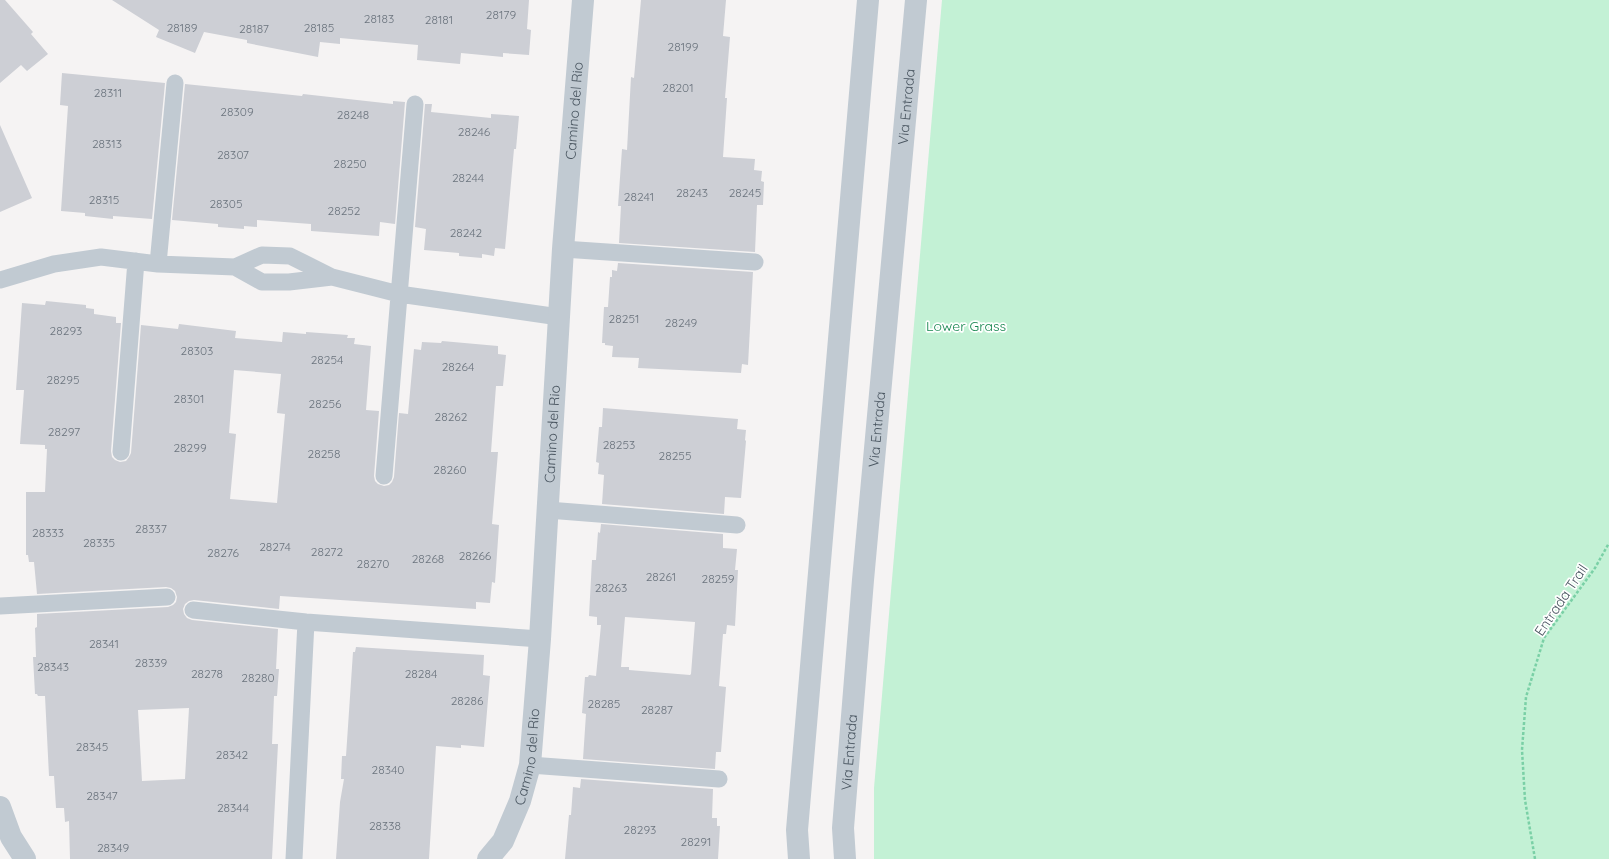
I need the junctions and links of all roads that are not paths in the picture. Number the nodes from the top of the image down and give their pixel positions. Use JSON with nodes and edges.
{"nodes":[{"id":1,"x":583,"y":0,"type":"edge"},
{"id":2,"x":868,"y":0,"type":"edge"},
{"id":3,"x":916,"y":0,"type":"edge"},
{"id":4,"x":175,"y":83,"type":"dead end"},
{"id":5,"x":415,"y":104,"type":"dead end"},
{"id":6,"x":563,"y":249,"type":"junction"},
{"id":7,"x":136,"y":261,"type":"junction"},
{"id":8,"x":755,"y":262,"type":"dead end"},
{"id":9,"x":158,"y":264,"type":"junction"},
{"id":10,"x":235,"y":267,"type":"junction"},
{"id":11,"x":332,"y":278,"type":"junction"},
{"id":12,"x":0,"y":280,"type":"edge"},
{"id":13,"x":399,"y":294,"type":"junction"},
{"id":14,"x":559,"y":317,"type":"junction"},
{"id":15,"x":121,"y":452,"type":"dead end"},
{"id":16,"x":384,"y":476,"type":"dead end"},
{"id":17,"x":548,"y":510,"type":"junction"},
{"id":18,"x":737,"y":525,"type":"dead end"},
{"id":19,"x":167,"y":597,"type":"dead end"},
{"id":20,"x":0,"y":606,"type":"edge"},
{"id":21,"x":193,"y":610,"type":"dead end"},
{"id":22,"x":306,"y":622,"type":"junction"},
{"id":23,"x":540,"y":639,"type":"junction"},
{"id":24,"x":530,"y":765,"type":"junction"},
{"id":25,"x":719,"y":780,"type":"dead end"},
{"id":26,"x":0,"y":807,"type":"edge"},
{"id":27,"x":25,"y":859,"type":"edge"},
{"id":28,"x":294,"y":859,"type":"edge"},
{"id":29,"x":488,"y":859,"type":"edge"},
{"id":30,"x":799,"y":859,"type":"edge"},
{"id":31,"x":845,"y":859,"type":"edge"}],
"edges":[{"from":1,"to":6,"type":"street","name":"Camino del Rio"},
{"from":2,"to":30,"type":"street"},
{"from":3,"to":31,"type":"street","name":"Via Entrada"},
{"from":4,"to":9,"type":"lane"},
{"from":5,"to":13,"type":"lane"},
{"from":6,"to":8,"type":"lane"},
{"from":6,"to":14,"type":"street","name":"Camino del Rio"},
{"from":7,"to":9,"type":"lane"},
{"from":7,"to":12,"type":"lane"},
{"from":7,"to":15,"type":"lane"},
{"from":9,"to":10,"type":"lane"},
{"from":10,"to":11,"type":"lane"},
{"from":10,"to":11,"type":"lane"},
{"from":11,"to":13,"type":"lane"},
{"from":13,"to":14,"type":"lane"},
{"from":13,"to":16,"type":"lane"},
{"from":14,"to":17,"type":"street","name":"Camino del Rio"},
{"from":17,"to":18,"type":"lane"},
{"from":17,"to":23,"type":"street","name":"Camino del Rio"},
{"from":19,"to":20,"type":"lane"},
{"from":21,"to":22,"type":"lane"},
{"from":22,"to":23,"type":"lane"},
{"from":22,"to":28,"type":"lane"},
{"from":23,"to":24,"type":"street","name":"Camino del Rio"},
{"from":24,"to":25,"type":"lane"},
{"from":24,"to":29,"type":"street","name":"Camino del Rio"},
{"from":26,"to":27,"type":"street"}]}
